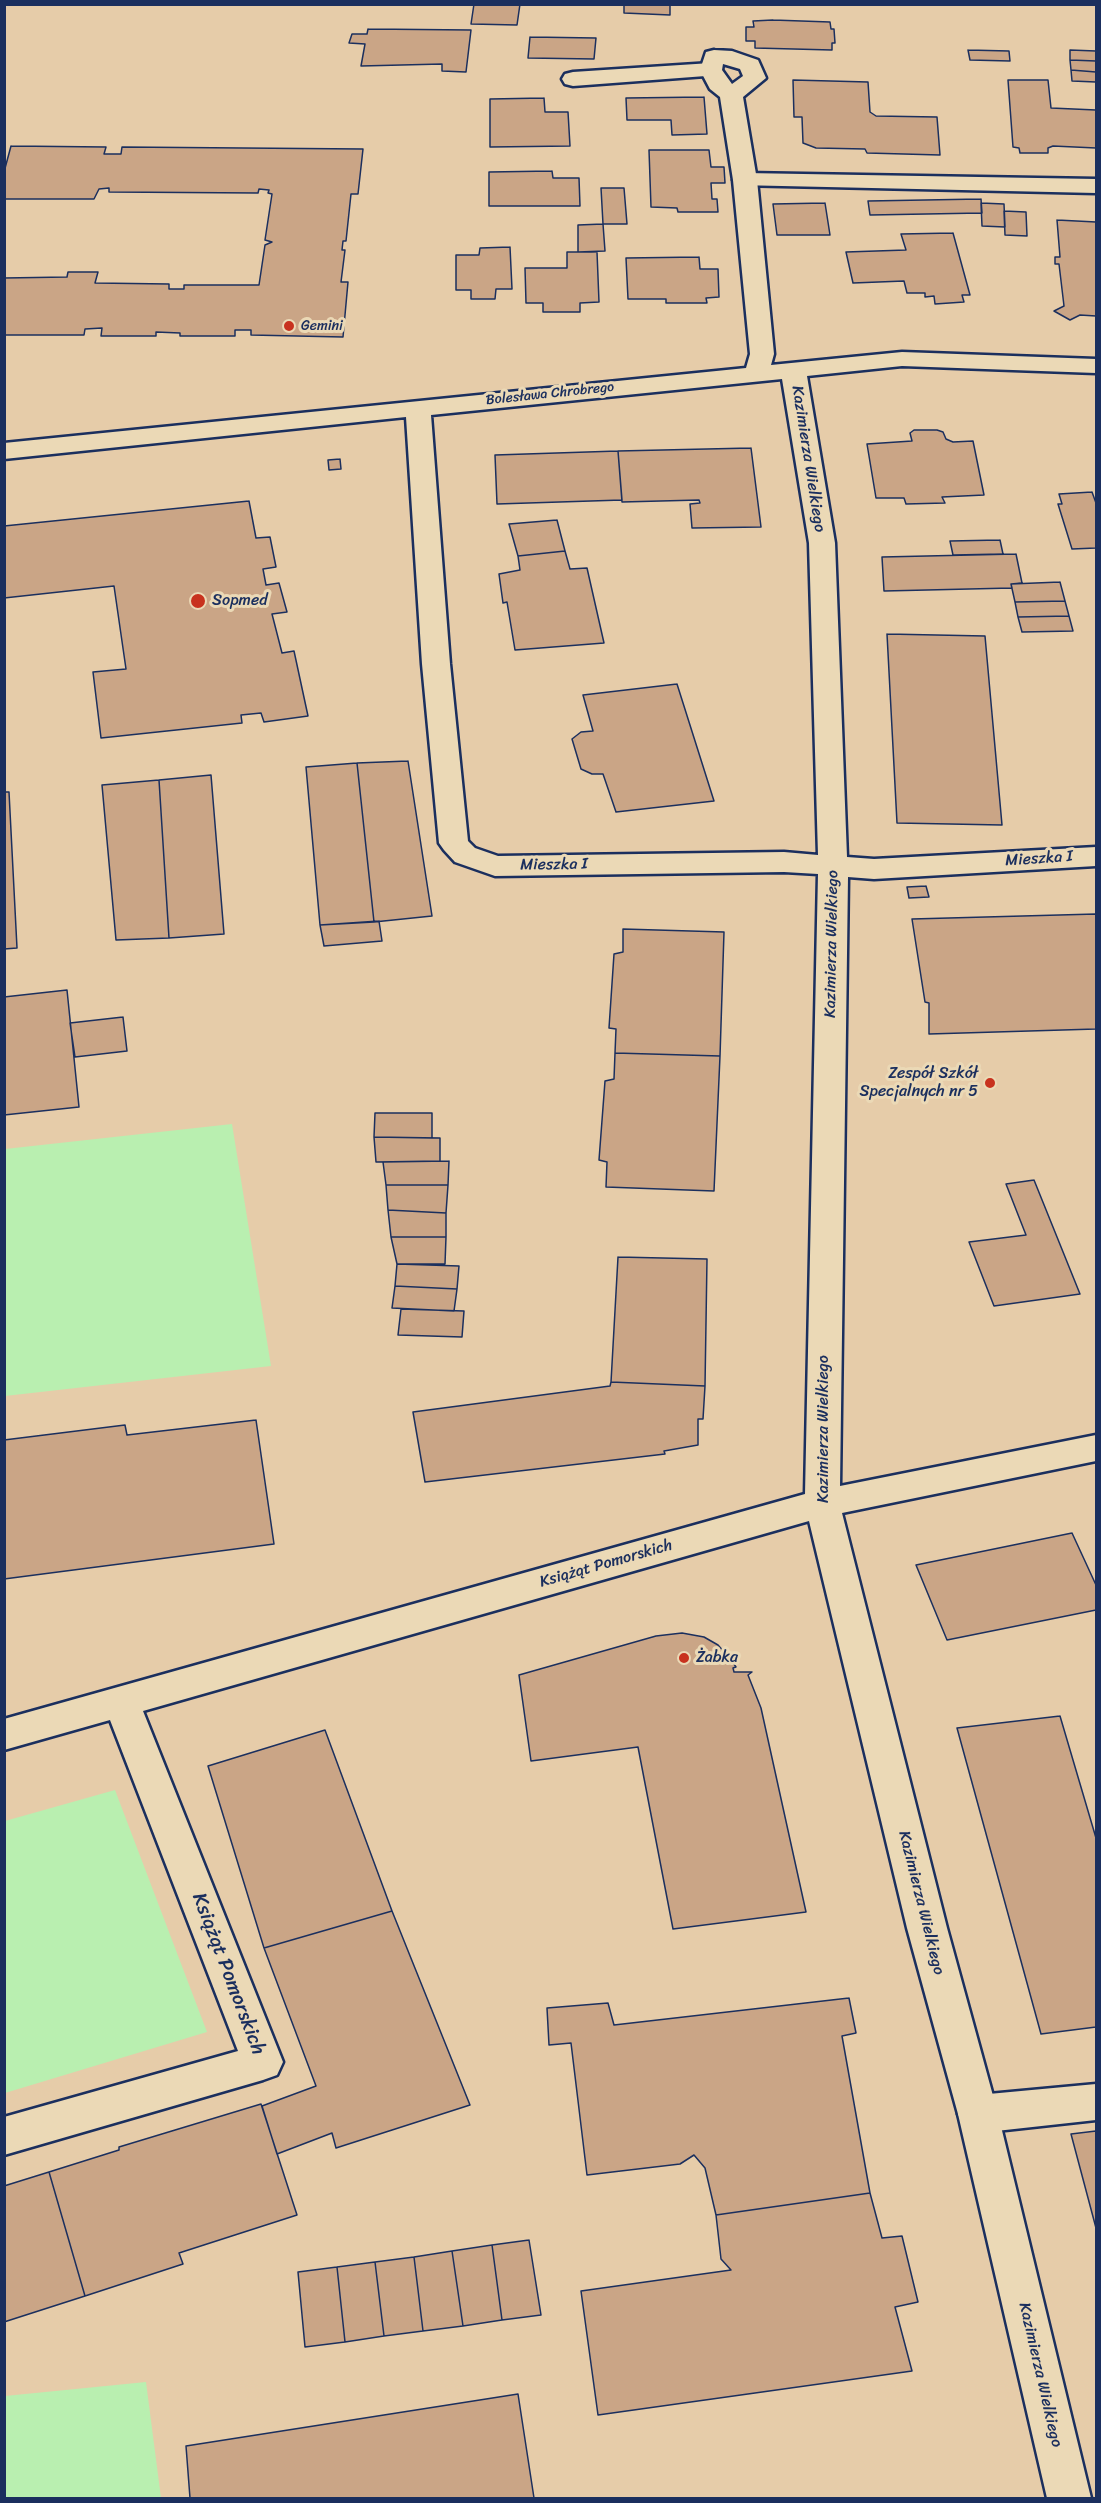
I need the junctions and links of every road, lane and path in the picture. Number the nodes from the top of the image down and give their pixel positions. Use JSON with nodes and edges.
{"nodes":[{"id":1,"x":711,"y":70,"type":"junction"},
{"id":2,"x":573,"y":79,"type":"dead end"},
{"id":3,"x":731,"y":95,"type":"junction"},
{"id":4,"x":745,"y":180,"type":"junction"},
{"id":5,"x":1096,"y":186,"type":"edge"},
{"id":6,"x":1096,"y":366,"type":"edge"},
{"id":7,"x":794,"y":369,"type":"junction"},
{"id":8,"x":757,"y":372,"type":"junction"},
{"id":9,"x":418,"y":408,"type":"junction"},
{"id":10,"x":4,"y":451,"type":"edge"},
{"id":11,"x":1096,"y":856,"type":"edge"},
{"id":12,"x":833,"y":866,"type":"junction"},
{"id":13,"x":1096,"y":1448,"type":"edge"},
{"id":14,"x":822,"y":1503,"type":"junction"},
{"id":15,"x":121,"y":1701,"type":"junction"},
{"id":16,"x":4,"y":1736,"type":"edge"},
{"id":17,"x":1096,"y":2102,"type":"edge"},
{"id":18,"x":978,"y":2114,"type":"junction"},
{"id":19,"x":4,"y":2136,"type":"edge"},
{"id":20,"x":1069,"y":2499,"type":"edge"}],
"edges":[{"from":1,"to":2,"type":"street"},
{"from":1,"to":3,"type":"street"},
{"from":1,"to":3,"type":"street"},
{"from":3,"to":4,"type":"street"},
{"from":4,"to":5,"type":"street"},
{"from":4,"to":8,"type":"street"},
{"from":6,"to":7,"type":"street","name":"Bolesława Chrobrego"},
{"from":7,"to":8,"type":"street","name":"Bolesława Chrobrego"},
{"from":7,"to":12,"type":"street","name":"Kazimierza Wielkiego"},
{"from":8,"to":9,"type":"street","name":"Bolesława Chrobrego"},
{"from":9,"to":10,"type":"street","name":"Bolesława Chrobrego"},
{"from":9,"to":12,"type":"street","name":"Mieszka I"},
{"from":11,"to":12,"type":"street","name":"Mieszka I"},
{"from":12,"to":14,"type":"street","name":"Kazimierza Wielkiego"},
{"from":13,"to":14,"type":"street","name":"Książąt Pomorskich"},
{"from":14,"to":15,"type":"street","name":"Książąt Pomorskich"},
{"from":14,"to":18,"type":"street","name":"Kazimierza Wielkiego"},
{"from":15,"to":16,"type":"street","name":"Książąt Pomorskich"},
{"from":15,"to":19,"type":"street","name":"Książąt Pomorskich"},
{"from":17,"to":18,"type":"street"},
{"from":18,"to":20,"type":"street","name":"Kazimierza Wielkiego"}]}
